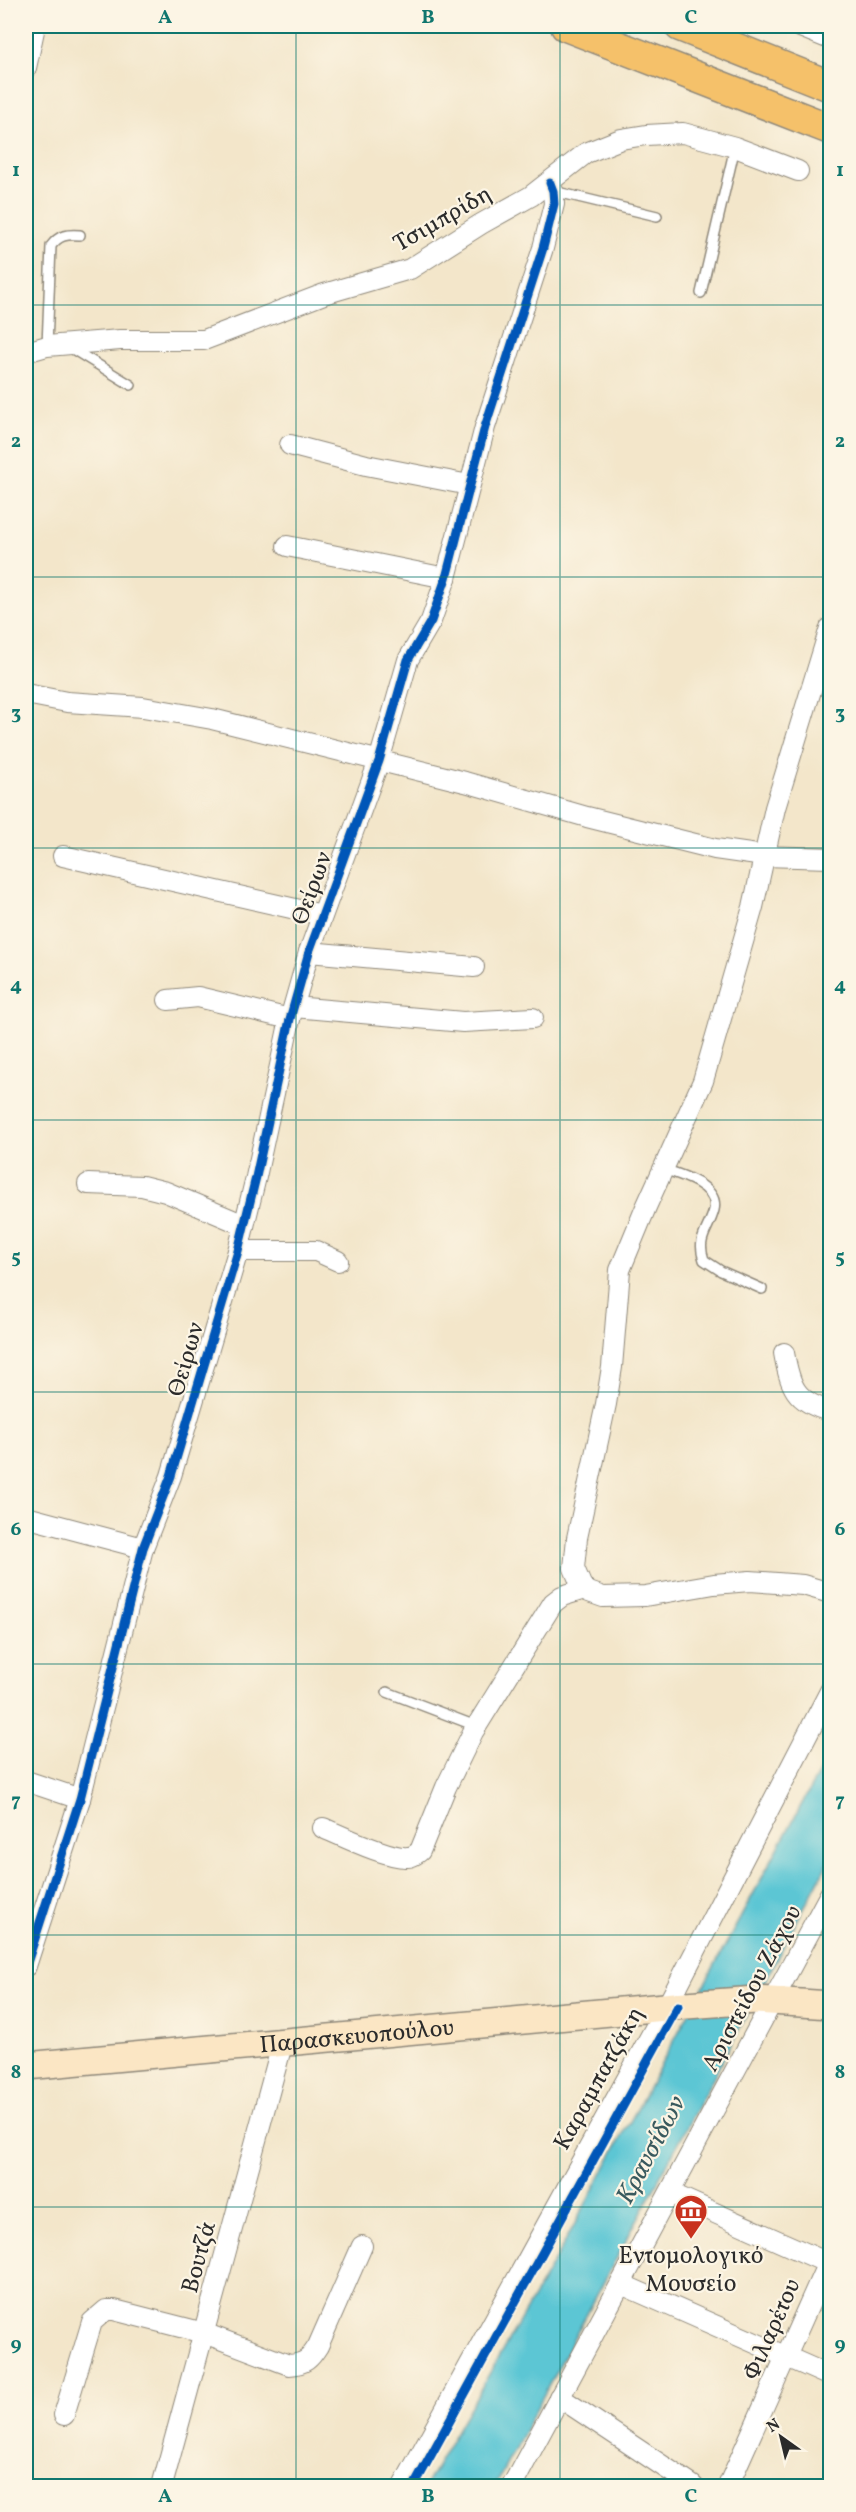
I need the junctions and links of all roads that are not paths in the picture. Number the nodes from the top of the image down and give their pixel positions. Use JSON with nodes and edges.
{"nodes":[{"id":1,"x":35,"y":26,"type":"edge"},
{"id":2,"x":566,"y":26,"type":"edge"},
{"id":3,"x":680,"y":26,"type":"edge"},
{"id":4,"x":798,"y":26,"type":"edge"},
{"id":5,"x":831,"y":39,"type":"edge"},
{"id":6,"x":26,"y":68,"type":"edge"},
{"id":7,"x":831,"y":86,"type":"edge"},
{"id":8,"x":831,"y":129,"type":"edge"},
{"id":9,"x":735,"y":147,"type":"junction"},
{"id":10,"x":798,"y":171,"type":"dead end"},
{"id":11,"x":552,"y":187,"type":"junction"},
{"id":12,"x":657,"y":216,"type":"dead end"},
{"id":13,"x":80,"y":234,"type":"dead end"},
{"id":14,"x":701,"y":293,"type":"dead end"},
{"id":15,"x":55,"y":345,"type":"junction"},
{"id":16,"x":26,"y":352,"type":"edge"},
{"id":17,"x":131,"y":384,"type":"dead end"},
{"id":18,"x":290,"y":445,"type":"dead end"},
{"id":19,"x":470,"y":485,"type":"junction"},
{"id":20,"x":287,"y":546,"type":"dead end"},
{"id":21,"x":446,"y":578,"type":"junction"},
{"id":22,"x":831,"y":628,"type":"edge"},
{"id":23,"x":26,"y":694,"type":"edge"},
{"id":24,"x":379,"y":761,"type":"junction"},
{"id":25,"x":63,"y":856,"type":"dead end"},
{"id":26,"x":764,"y":856,"type":"junction"},
{"id":27,"x":831,"y":858,"type":"edge"},
{"id":28,"x":322,"y":915,"type":"junction"},
{"id":29,"x":309,"y":952,"type":"junction"},
{"id":30,"x":474,"y":967,"type":"dead end"},
{"id":31,"x":168,"y":1000,"type":"dead end"},
{"id":32,"x":292,"y":1013,"type":"junction"},
{"id":33,"x":532,"y":1018,"type":"dead end"},
{"id":34,"x":663,"y":1169,"type":"junction"},
{"id":35,"x":88,"y":1184,"type":"dead end"},
{"id":36,"x":244,"y":1225,"type":"junction"},
{"id":37,"x":237,"y":1251,"type":"junction"},
{"id":38,"x":338,"y":1261,"type":"dead end"},
{"id":39,"x":762,"y":1289,"type":"dead end"},
{"id":40,"x":784,"y":1353,"type":"dead end"},
{"id":41,"x":831,"y":1411,"type":"edge"},
{"id":42,"x":26,"y":1517,"type":"edge"},
{"id":43,"x":143,"y":1548,"type":"junction"},
{"id":44,"x":585,"y":1589,"type":"junction"},
{"id":45,"x":831,"y":1593,"type":"edge"},
{"id":46,"x":831,"y":1690,"type":"edge"},
{"id":47,"x":387,"y":1692,"type":"dead end"},
{"id":48,"x":476,"y":1726,"type":"junction"},
{"id":49,"x":26,"y":1781,"type":"edge"},
{"id":50,"x":80,"y":1799,"type":"junction"},
{"id":51,"x":323,"y":1828,"type":"dead end"},
{"id":52,"x":831,"y":1894,"type":"edge"},
{"id":53,"x":32,"y":1925,"type":"edge"},
{"id":54,"x":26,"y":1966,"type":"edge"},
{"id":55,"x":765,"y":2000,"type":"junction"},
{"id":56,"x":831,"y":2005,"type":"edge"},
{"id":57,"x":676,"y":2006,"type":"junction"},
{"id":58,"x":284,"y":2041,"type":"junction"},
{"id":59,"x":26,"y":2066,"type":"edge"},
{"id":60,"x":670,"y":2193,"type":"junction"},
{"id":61,"x":362,"y":2246,"type":"dead end"},
{"id":62,"x":830,"y":2262,"type":"edge"},
{"id":63,"x":621,"y":2284,"type":"junction"},
{"id":64,"x":204,"y":2333,"type":"junction"},
{"id":65,"x":786,"y":2357,"type":"junction"},
{"id":66,"x":831,"y":2376,"type":"edge"},
{"id":67,"x":559,"y":2397,"type":"junction"},
{"id":68,"x":64,"y":2415,"type":"dead end"},
{"id":69,"x":162,"y":2487,"type":"edge"},
{"id":70,"x":403,"y":2487,"type":"edge"},
{"id":71,"x":512,"y":2487,"type":"edge"},
{"id":72,"x":693,"y":2487,"type":"edge"},
{"id":73,"x":728,"y":2487,"type":"edge"}],
"edges":[{"from":1,"to":6,"type":"street"},
{"from":2,"to":8,"type":"main road"},
{"from":3,"to":7,"type":"main road"},
{"from":4,"to":5,"type":"street"},
{"from":9,"to":10,"type":"street","name":"Τσιμπρίδη"},
{"from":9,"to":11,"type":"street","name":"Τσιμπρίδη"},
{"from":9,"to":14,"type":"lane"},
{"from":11,"to":12,"type":"lane"},
{"from":11,"to":15,"type":"street","name":"Τσιμπρίδη"},
{"from":11,"to":19,"type":"street","name":"Θείρων"},
{"from":13,"to":15,"type":"lane"},
{"from":15,"to":16,"type":"street","name":"Τσιμπρίδη"},
{"from":15,"to":17,"type":"lane"},
{"from":18,"to":19,"type":"street"},
{"from":19,"to":21,"type":"street","name":"Θείρων"},
{"from":20,"to":21,"type":"street"},
{"from":21,"to":24,"type":"street","name":"Θείρων"},
{"from":22,"to":26,"type":"street"},
{"from":23,"to":24,"type":"street"},
{"from":24,"to":26,"type":"street"},
{"from":24,"to":28,"type":"street","name":"Θείρων"},
{"from":25,"to":28,"type":"street"},
{"from":26,"to":27,"type":"street"},
{"from":26,"to":34,"type":"street"},
{"from":28,"to":29,"type":"street","name":"Θείρων"},
{"from":29,"to":30,"type":"street"},
{"from":29,"to":32,"type":"street","name":"Θείρων"},
{"from":31,"to":32,"type":"street"},
{"from":32,"to":33,"type":"street"},
{"from":32,"to":36,"type":"street","name":"Θείρων"},
{"from":34,"to":39,"type":"lane"},
{"from":34,"to":44,"type":"street"},
{"from":35,"to":36,"type":"street"},
{"from":36,"to":37,"type":"street","name":"Θείρων"},
{"from":37,"to":38,"type":"street"},
{"from":37,"to":43,"type":"street","name":"Θείρων"},
{"from":40,"to":41,"type":"street"},
{"from":42,"to":43,"type":"street"},
{"from":43,"to":50,"type":"street","name":"Θείρων"},
{"from":44,"to":45,"type":"street"},
{"from":44,"to":48,"type":"street"},
{"from":46,"to":57,"type":"street","name":"Καραμπατζάκη"},
{"from":47,"to":48,"type":"lane"},
{"from":48,"to":51,"type":"street"},
{"from":49,"to":50,"type":"street"},
{"from":50,"to":53,"type":"street","name":"Θείρων"},
{"from":52,"to":55,"type":"street","name":"Αριστείδου Ζάχου"},
{"from":53,"to":54,"type":"street","name":"Θείρων"},
{"from":55,"to":56,"type":"street","name":"Παρασκευοπούλου"},
{"from":55,"to":57,"type":"street","name":"Παρασκευοπούλου"},
{"from":55,"to":60,"type":"street","name":"Αριστείδου Ζάχου"},
{"from":57,"to":58,"type":"street","name":"Παρασκευοπούλου"},
{"from":57,"to":70,"type":"street","name":"Καραμπατζάκη"},
{"from":58,"to":59,"type":"street","name":"Παρασκευοπούλου"},
{"from":58,"to":64,"type":"street","name":"Βουτζά"},
{"from":60,"to":62,"type":"street"},
{"from":60,"to":63,"type":"street","name":"Αριστείδου Ζάχου"},
{"from":61,"to":64,"type":"street"},
{"from":62,"to":65,"type":"street","name":"Φιλαρέτου"},
{"from":63,"to":65,"type":"street"},
{"from":63,"to":67,"type":"street","name":"Αριστείδου Ζάχου"},
{"from":64,"to":68,"type":"street"},
{"from":64,"to":69,"type":"street","name":"Βουτζά"},
{"from":65,"to":66,"type":"street"},
{"from":65,"to":73,"type":"street","name":"Φιλαρέτου"},
{"from":67,"to":71,"type":"street","name":"Αριστείδου Ζάχου"},
{"from":67,"to":72,"type":"street"}]}
